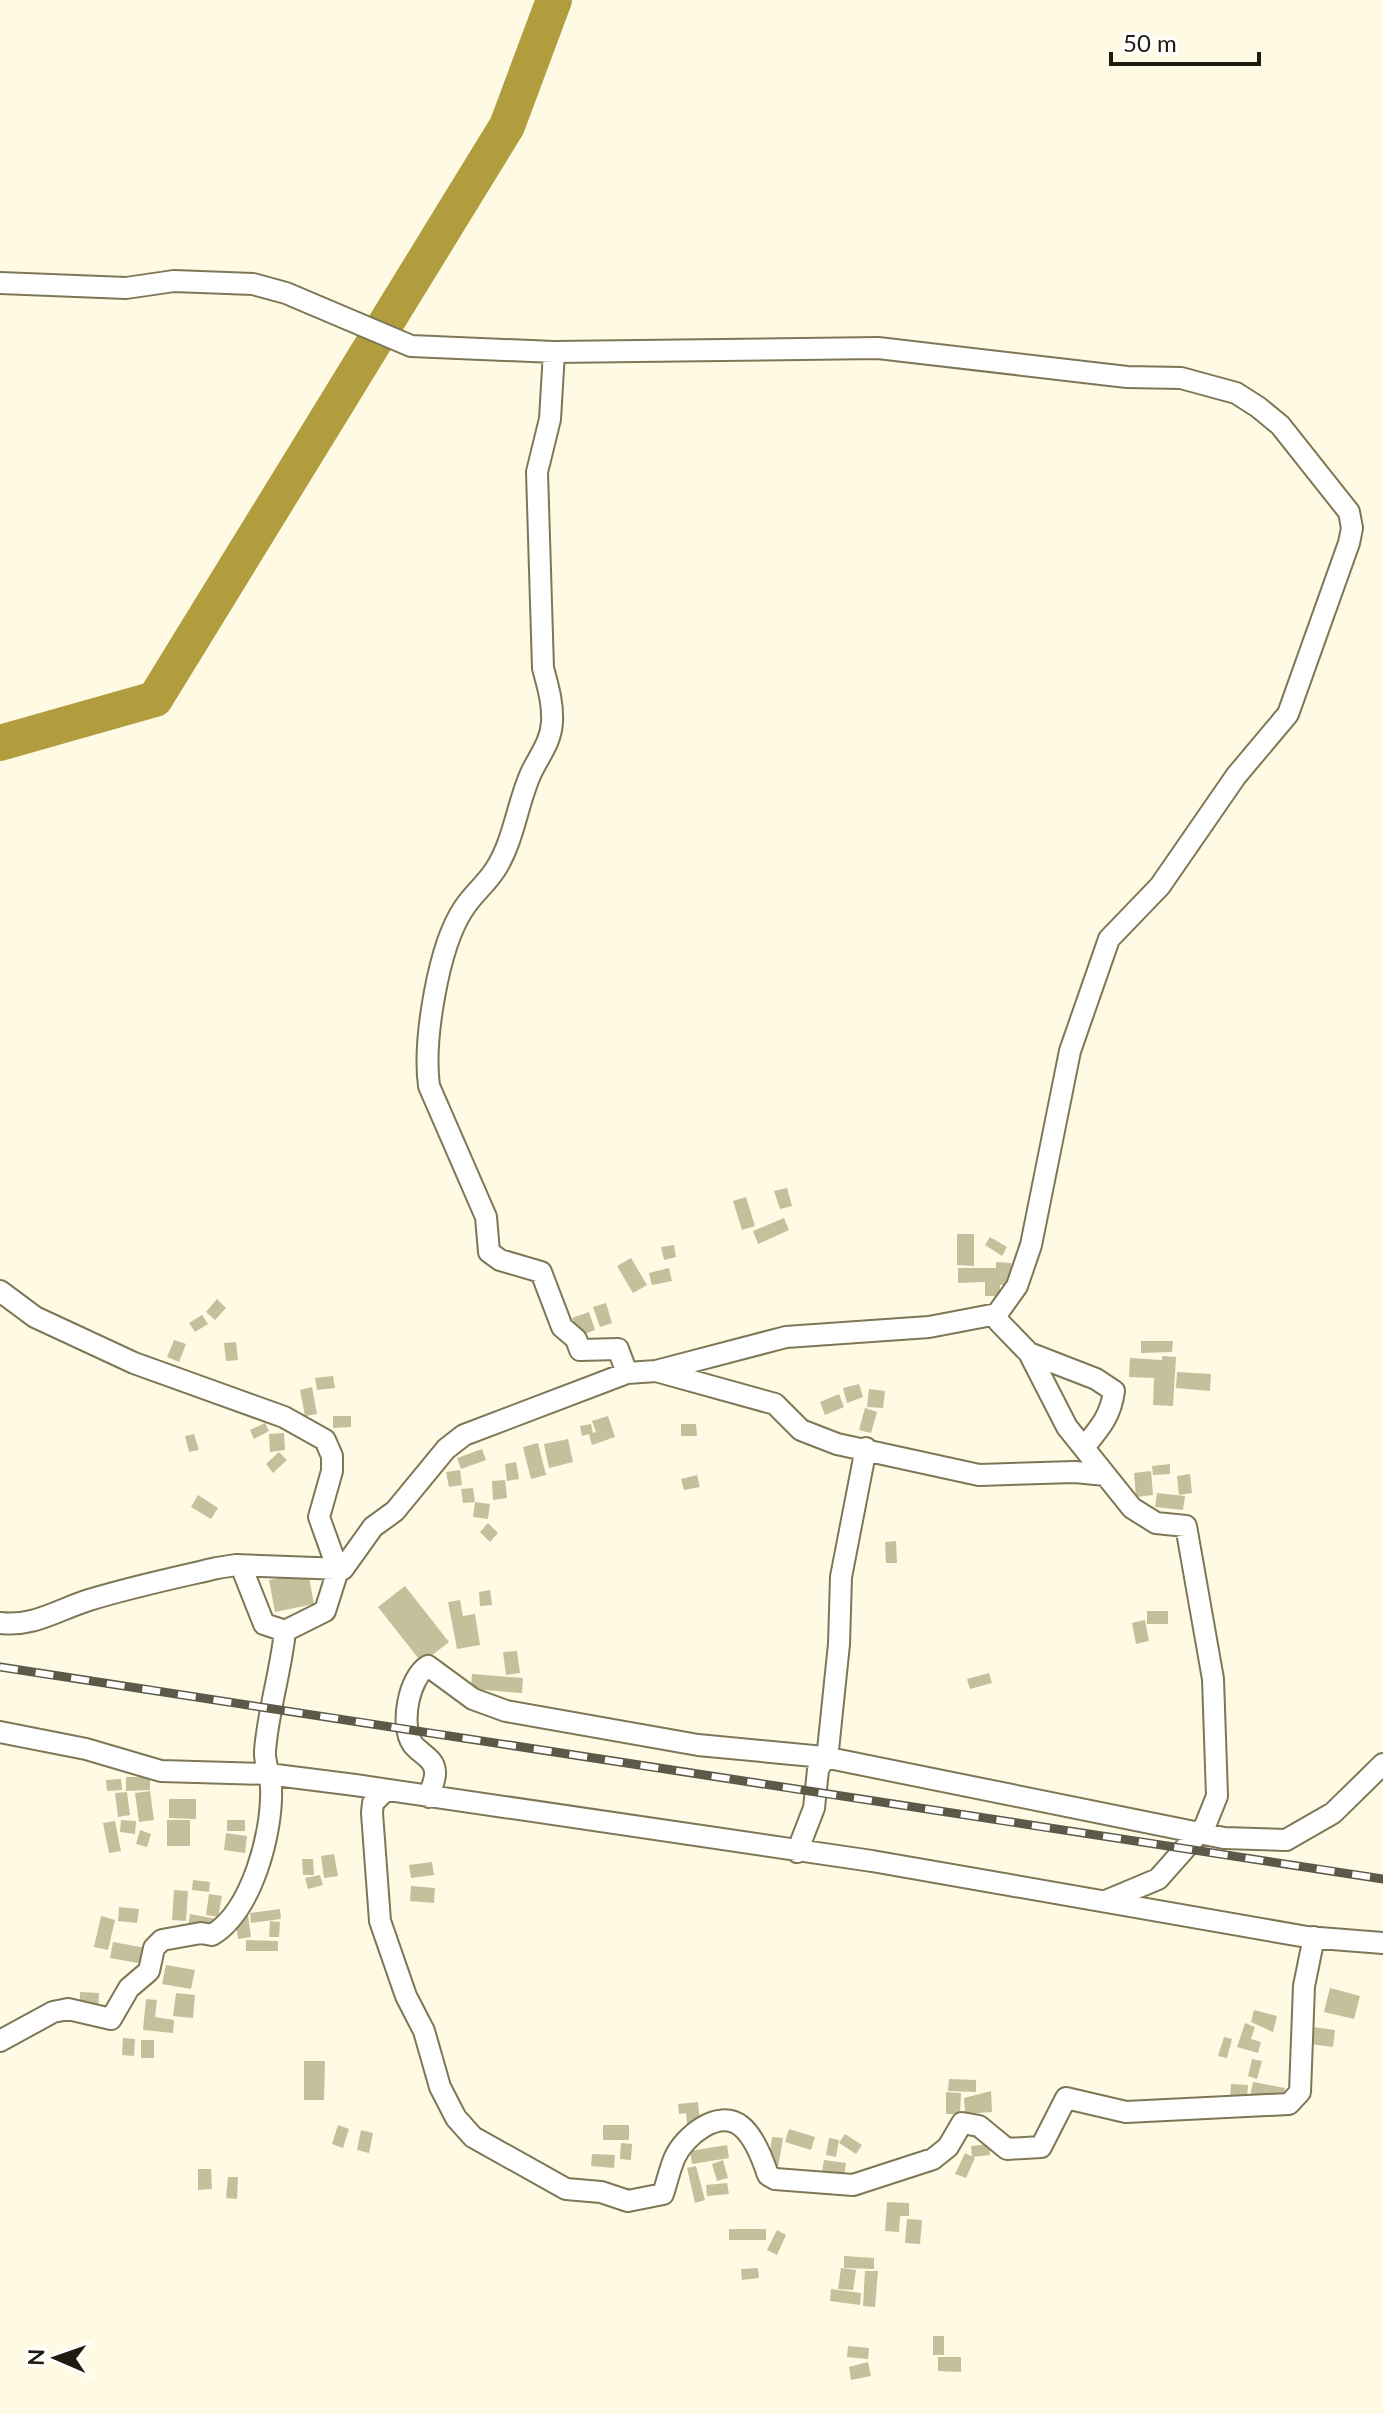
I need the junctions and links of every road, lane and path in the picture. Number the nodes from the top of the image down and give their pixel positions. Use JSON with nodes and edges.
{"nodes":[{"id":1,"x":0,"y":283,"type":"edge"},
{"id":2,"x":554,"y":352,"type":"junction"},
{"id":3,"x":0,"y":1291,"type":"edge"},
{"id":4,"x":997,"y":1314,"type":"junction"},
{"id":5,"x":1029,"y":1353,"type":"junction"},
{"id":6,"x":656,"y":1371,"type":"junction"},
{"id":7,"x":627,"y":1373,"type":"junction"},
{"id":8,"x":1085,"y":1446,"type":"junction"},
{"id":9,"x":866,"y":1448,"type":"junction"},
{"id":10,"x":1105,"y":1475,"type":"junction"},
{"id":11,"x":241,"y":1566,"type":"junction"},
{"id":12,"x":338,"y":1570,"type":"junction"},
{"id":13,"x":0,"y":1623,"type":"edge"},
{"id":14,"x":285,"y":1631,"type":"junction"},
{"id":15,"x":0,"y":1732,"type":"edge"},
{"id":16,"x":824,"y":1757,"type":"junction"},
{"id":17,"x":1383,"y":1764,"type":"edge"},
{"id":18,"x":268,"y":1774,"type":"junction"},
{"id":19,"x":386,"y":1790,"type":"junction"},
{"id":20,"x":429,"y":1797,"type":"junction"},
{"id":21,"x":1198,"y":1835,"type":"junction"},
{"id":22,"x":797,"y":1852,"type":"junction"},
{"id":23,"x":1108,"y":1900,"type":"junction"},
{"id":24,"x":1314,"y":1937,"type":"junction"},
{"id":25,"x":1383,"y":1943,"type":"edge"},
{"id":26,"x":0,"y":2041,"type":"edge"}],
"edges":[{"from":1,"to":2,"type":"street"},
{"from":2,"to":4,"type":"street"},
{"from":2,"to":7,"type":"street"},
{"from":3,"to":12,"type":"street"},
{"from":4,"to":5,"type":"street"},
{"from":4,"to":6,"type":"street"},
{"from":5,"to":8,"type":"street"},
{"from":5,"to":8,"type":"street"},
{"from":6,"to":7,"type":"street"},
{"from":6,"to":9,"type":"street"},
{"from":7,"to":12,"type":"street"},
{"from":8,"to":10,"type":"street"},
{"from":9,"to":10,"type":"street"},
{"from":9,"to":16,"type":"street"},
{"from":10,"to":21,"type":"street"},
{"from":11,"to":12,"type":"street"},
{"from":11,"to":13,"type":"street"},
{"from":11,"to":14,"type":"street"},
{"from":12,"to":14,"type":"street"},
{"from":14,"to":18,"type":"street"},
{"from":15,"to":18,"type":"street"},
{"from":16,"to":20,"type":"street"},
{"from":16,"to":21,"type":"street"},
{"from":16,"to":22,"type":"street"},
{"from":17,"to":21,"type":"street"},
{"from":18,"to":19,"type":"street"},
{"from":18,"to":26,"type":"street"},
{"from":19,"to":20,"type":"street"},
{"from":19,"to":24,"type":"street"},
{"from":20,"to":22,"type":"street"},
{"from":21,"to":23,"type":"street"},
{"from":22,"to":23,"type":"street"},
{"from":23,"to":24,"type":"street"},
{"from":24,"to":25,"type":"street"}]}
